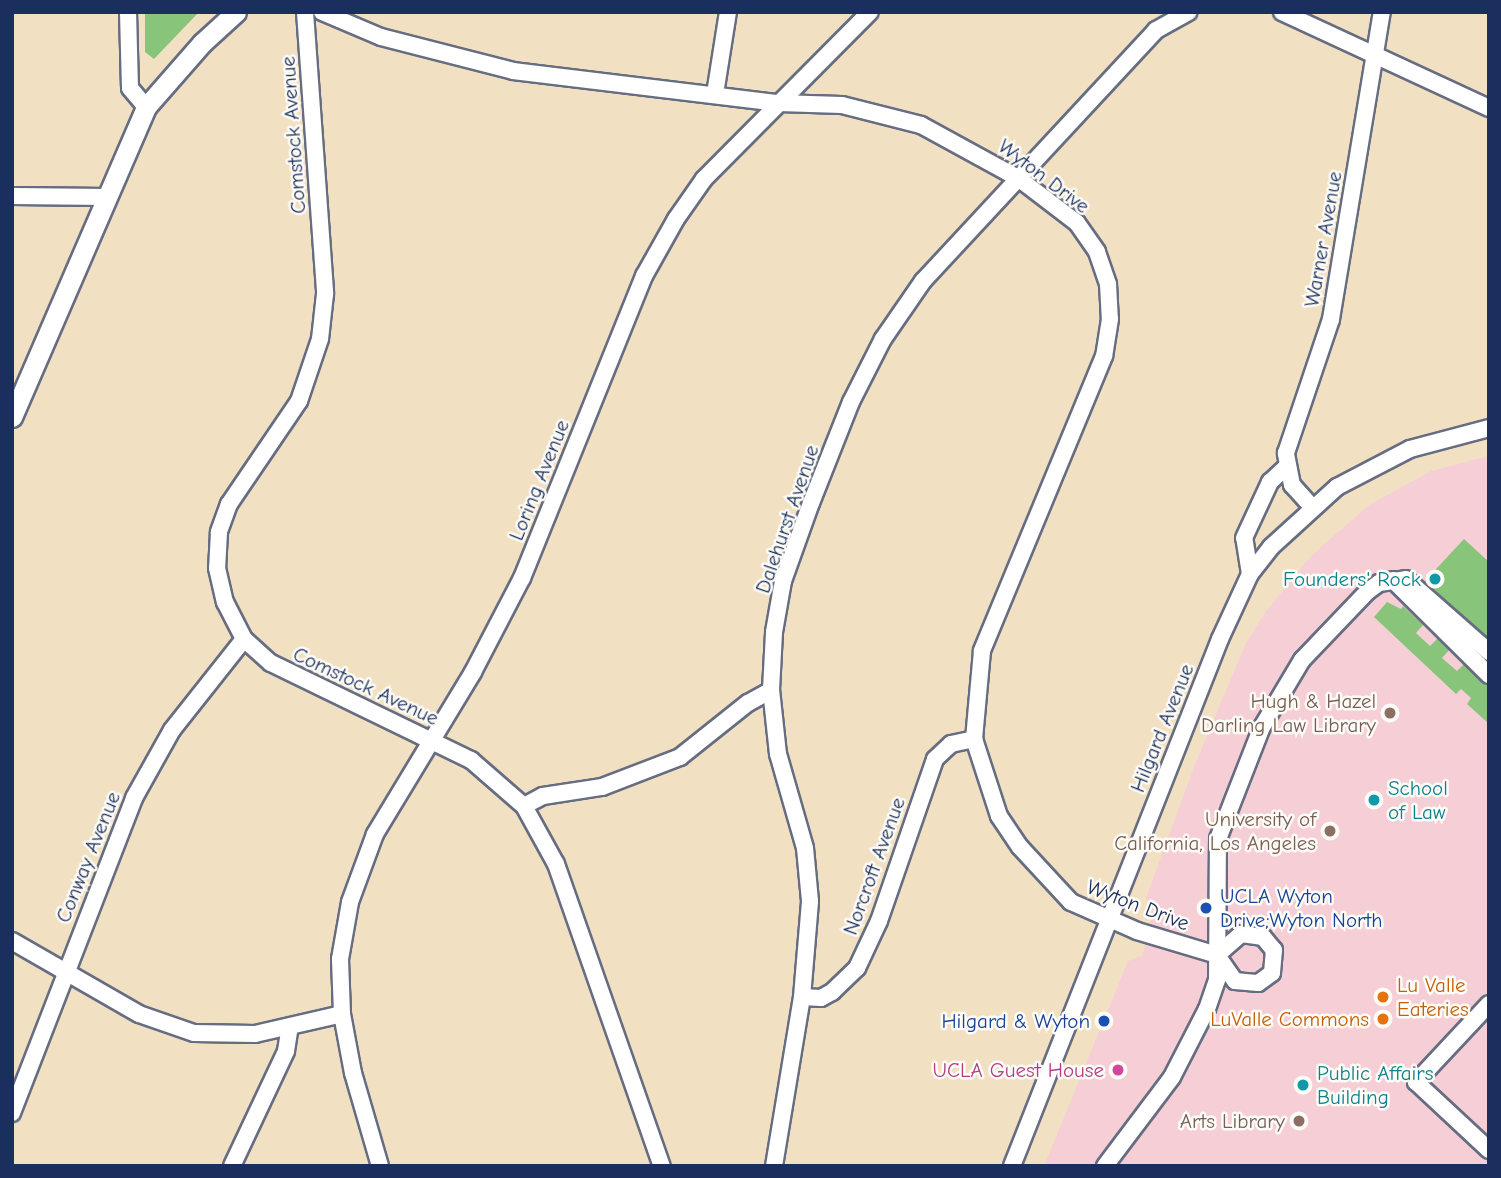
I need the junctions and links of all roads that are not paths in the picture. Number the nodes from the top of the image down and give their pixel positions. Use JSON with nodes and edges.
{"nodes":[{"id":1,"x":128,"y":12,"type":"edge"},
{"id":2,"x":236,"y":12,"type":"edge"},
{"id":3,"x":305,"y":12,"type":"edge"},
{"id":4,"x":322,"y":12,"type":"edge"},
{"id":5,"x":728,"y":12,"type":"edge"},
{"id":6,"x":870,"y":12,"type":"edge"},
{"id":7,"x":1188,"y":12,"type":"edge"},
{"id":8,"x":1282,"y":12,"type":"edge"},
{"id":9,"x":1382,"y":12,"type":"edge"},
{"id":10,"x":1375,"y":55,"type":"junction"},
{"id":11,"x":715,"y":94,"type":"junction"},
{"id":12,"x":778,"y":103,"type":"junction"},
{"id":13,"x":146,"y":107,"type":"junction"},
{"id":14,"x":1489,"y":108,"type":"edge"},
{"id":15,"x":1018,"y":178,"type":"junction"},
{"id":16,"x":12,"y":196,"type":"edge"},
{"id":17,"x":107,"y":197,"type":"junction"},
{"id":18,"x":12,"y":417,"type":"edge"},
{"id":19,"x":1489,"y":428,"type":"edge"},
{"id":20,"x":1286,"y":467,"type":"junction"},
{"id":21,"x":1312,"y":507,"type":"junction"},
{"id":22,"x":1250,"y":574,"type":"junction"},
{"id":23,"x":1393,"y":580,"type":"junction"},
{"id":24,"x":244,"y":639,"type":"junction"},
{"id":25,"x":1489,"y":652,"type":"edge"},
{"id":26,"x":1489,"y":675,"type":"edge"},
{"id":27,"x":771,"y":690,"type":"junction"},
{"id":28,"x":431,"y":739,"type":"junction"},
{"id":29,"x":974,"y":740,"type":"junction"},
{"id":30,"x":524,"y":806,"type":"junction"},
{"id":31,"x":1109,"y":920,"type":"junction"},
{"id":32,"x":12,"y":941,"type":"edge"},
{"id":33,"x":1217,"y":955,"type":"junction"},
{"id":34,"x":65,"y":971,"type":"junction"},
{"id":35,"x":802,"y":997,"type":"junction"},
{"id":36,"x":1489,"y":1003,"type":"edge"},
{"id":37,"x":342,"y":1014,"type":"junction"},
{"id":38,"x":290,"y":1027,"type":"junction"},
{"id":39,"x":12,"y":1113,"type":"edge"},
{"id":40,"x":1489,"y":1150,"type":"edge"},
{"id":41,"x":232,"y":1166,"type":"edge"},
{"id":42,"x":380,"y":1166,"type":"edge"},
{"id":43,"x":662,"y":1166,"type":"edge"},
{"id":44,"x":774,"y":1166,"type":"edge"},
{"id":45,"x":1012,"y":1166,"type":"edge"},
{"id":46,"x":1105,"y":1166,"type":"edge"}],
"edges":[{"from":1,"to":13,"type":"street"},
{"from":2,"to":13,"type":"main road"},
{"from":3,"to":24,"type":"street","name":"Comstock Avenue"},
{"from":4,"to":11,"type":"street","name":"Wyton Drive"},
{"from":5,"to":11,"type":"street"},
{"from":6,"to":12,"type":"street","name":"Loring Avenue"},
{"from":7,"to":15,"type":"street","name":"Dalehurst Avenue"},
{"from":8,"to":10,"type":"street"},
{"from":9,"to":10,"type":"street","name":"Warner Avenue"},
{"from":10,"to":14,"type":"street"},
{"from":10,"to":20,"type":"street","name":"Warner Avenue"},
{"from":11,"to":12,"type":"street","name":"Wyton Drive"},
{"from":12,"to":15,"type":"street","name":"Wyton Drive"},
{"from":12,"to":28,"type":"street","name":"Loring Avenue"},
{"from":13,"to":17,"type":"main road"},
{"from":15,"to":27,"type":"street","name":"Dalehurst Avenue"},
{"from":15,"to":29,"type":"street","name":"Wyton Drive"},
{"from":16,"to":17,"type":"street"},
{"from":17,"to":18,"type":"main road"},
{"from":19,"to":21,"type":"street","name":"Hilgard Avenue"},
{"from":20,"to":21,"type":"street"},
{"from":20,"to":22,"type":"street","name":"Warner Avenue"},
{"from":21,"to":22,"type":"street","name":"Hilgard Avenue"},
{"from":22,"to":31,"type":"street","name":"Hilgard Avenue"},
{"from":23,"to":25,"type":"street"},
{"from":23,"to":26,"type":"street"},
{"from":23,"to":33,"type":"street"},
{"from":24,"to":28,"type":"street","name":"Comstock Avenue"},
{"from":24,"to":34,"type":"street","name":"Conway Avenue"},
{"from":27,"to":30,"type":"street"},
{"from":27,"to":35,"type":"street","name":"Dalehurst Avenue"},
{"from":28,"to":30,"type":"street","name":"Comstock Avenue"},
{"from":28,"to":37,"type":"street","name":"Loring Avenue"},
{"from":29,"to":31,"type":"street","name":"Wyton Drive"},
{"from":29,"to":35,"type":"street","name":"Norcroft Avenue"},
{"from":30,"to":43,"type":"street","name":"Comstock Avenue"},
{"from":31,"to":33,"type":"street","name":"Wyton Drive"},
{"from":31,"to":45,"type":"street","name":"Hilgard Avenue"},
{"from":32,"to":34,"type":"street"},
{"from":33,"to":46,"type":"street"},
{"from":34,"to":38,"type":"street"},
{"from":34,"to":39,"type":"street","name":"Conway Avenue"},
{"from":35,"to":44,"type":"street","name":"Dalehurst Avenue"},
{"from":36,"to":40,"type":"street"},
{"from":37,"to":38,"type":"street"},
{"from":37,"to":42,"type":"street","name":"Loring Avenue"},
{"from":38,"to":41,"type":"street"}]}
